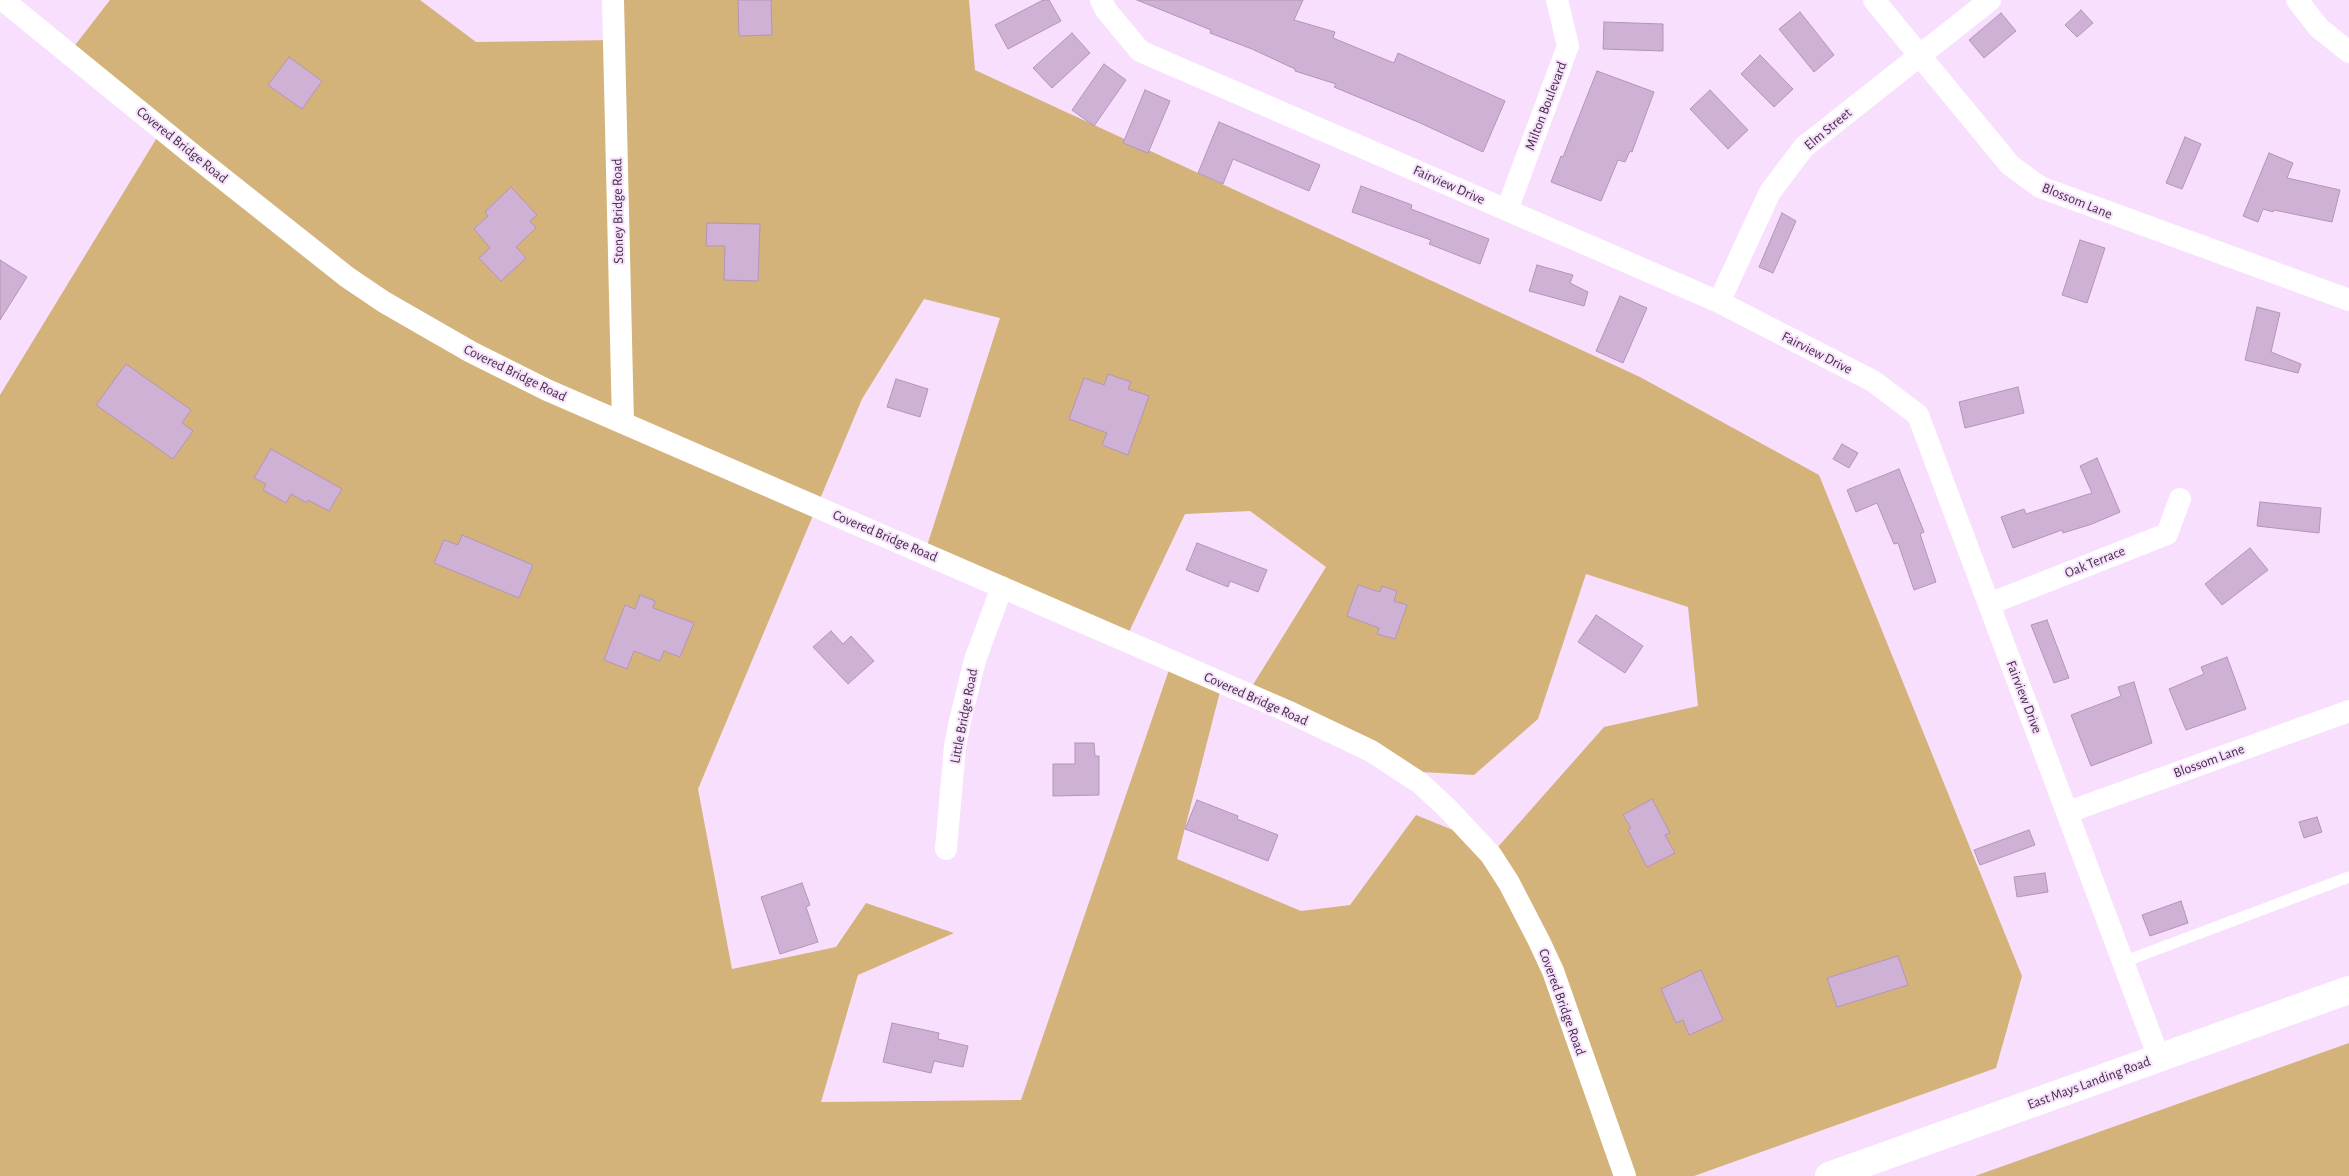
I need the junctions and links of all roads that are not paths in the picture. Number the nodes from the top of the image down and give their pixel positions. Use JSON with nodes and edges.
{"nodes":[{"id":1,"x":3,"y":0,"type":"edge"},
{"id":2,"x":613,"y":0,"type":"edge"},
{"id":3,"x":1102,"y":0,"type":"edge"},
{"id":4,"x":1557,"y":0,"type":"edge"},
{"id":5,"x":1874,"y":0,"type":"edge"},
{"id":6,"x":1990,"y":0,"type":"edge"},
{"id":7,"x":2297,"y":0,"type":"edge"},
{"id":8,"x":2349,"y":52,"type":"edge"},
{"id":9,"x":1918,"y":55,"type":"junction"},
{"id":10,"x":1506,"y":210,"type":"junction"},
{"id":11,"x":2349,"y":300,"type":"edge"},
{"id":12,"x":1719,"y":302,"type":"junction"},
{"id":13,"x":623,"y":422,"type":"junction"},
{"id":14,"x":2180,"y":499,"type":"dead end"},
{"id":15,"x":1002,"y":587,"type":"junction"},
{"id":16,"x":1989,"y":604,"type":"junction"},
{"id":17,"x":2349,"y":711,"type":"edge"},
{"id":18,"x":2068,"y":812,"type":"junction"},
{"id":19,"x":946,"y":849,"type":"dead end"},
{"id":20,"x":2349,"y":877,"type":"edge"},
{"id":21,"x":2123,"y":962,"type":"junction"},
{"id":22,"x":2349,"y":990,"type":"edge"},
{"id":23,"x":2159,"y":1058,"type":"junction"},
{"id":24,"x":1625,"y":1176,"type":"edge"},
{"id":25,"x":1830,"y":1176,"type":"edge"}],
"edges":[{"from":1,"to":13,"type":"street","name":"Covered Bridge Road"},
{"from":2,"to":13,"type":"street","name":"Stoney Bridge Road"},
{"from":3,"to":10,"type":"street","name":"Fairview Drive"},
{"from":4,"to":10,"type":"street","name":"Milton Boulevard"},
{"from":5,"to":9,"type":"street","name":"Blossom Lane"},
{"from":6,"to":9,"type":"street","name":"Elm Street"},
{"from":7,"to":8,"type":"street"},
{"from":9,"to":11,"type":"street","name":"Blossom Lane"},
{"from":9,"to":12,"type":"street","name":"Elm Street"},
{"from":10,"to":12,"type":"street","name":"Fairview Drive"},
{"from":12,"to":16,"type":"street","name":"Fairview Drive"},
{"from":13,"to":15,"type":"street","name":"Covered Bridge Road"},
{"from":14,"to":16,"type":"street","name":"Oak Terrace"},
{"from":15,"to":19,"type":"street","name":"Little Bridge Road"},
{"from":15,"to":24,"type":"street","name":"Covered Bridge Road"},
{"from":16,"to":18,"type":"street","name":"Fairview Drive"},
{"from":17,"to":18,"type":"street","name":"Blossom Lane"},
{"from":18,"to":21,"type":"street","name":"Fairview Drive"},
{"from":20,"to":21,"type":"lane"},
{"from":21,"to":23,"type":"street","name":"Fairview Drive"},
{"from":22,"to":23,"type":"main road","name":"East Mays Landing Road"},
{"from":23,"to":25,"type":"main road","name":"East Mays Landing Road"}]}
